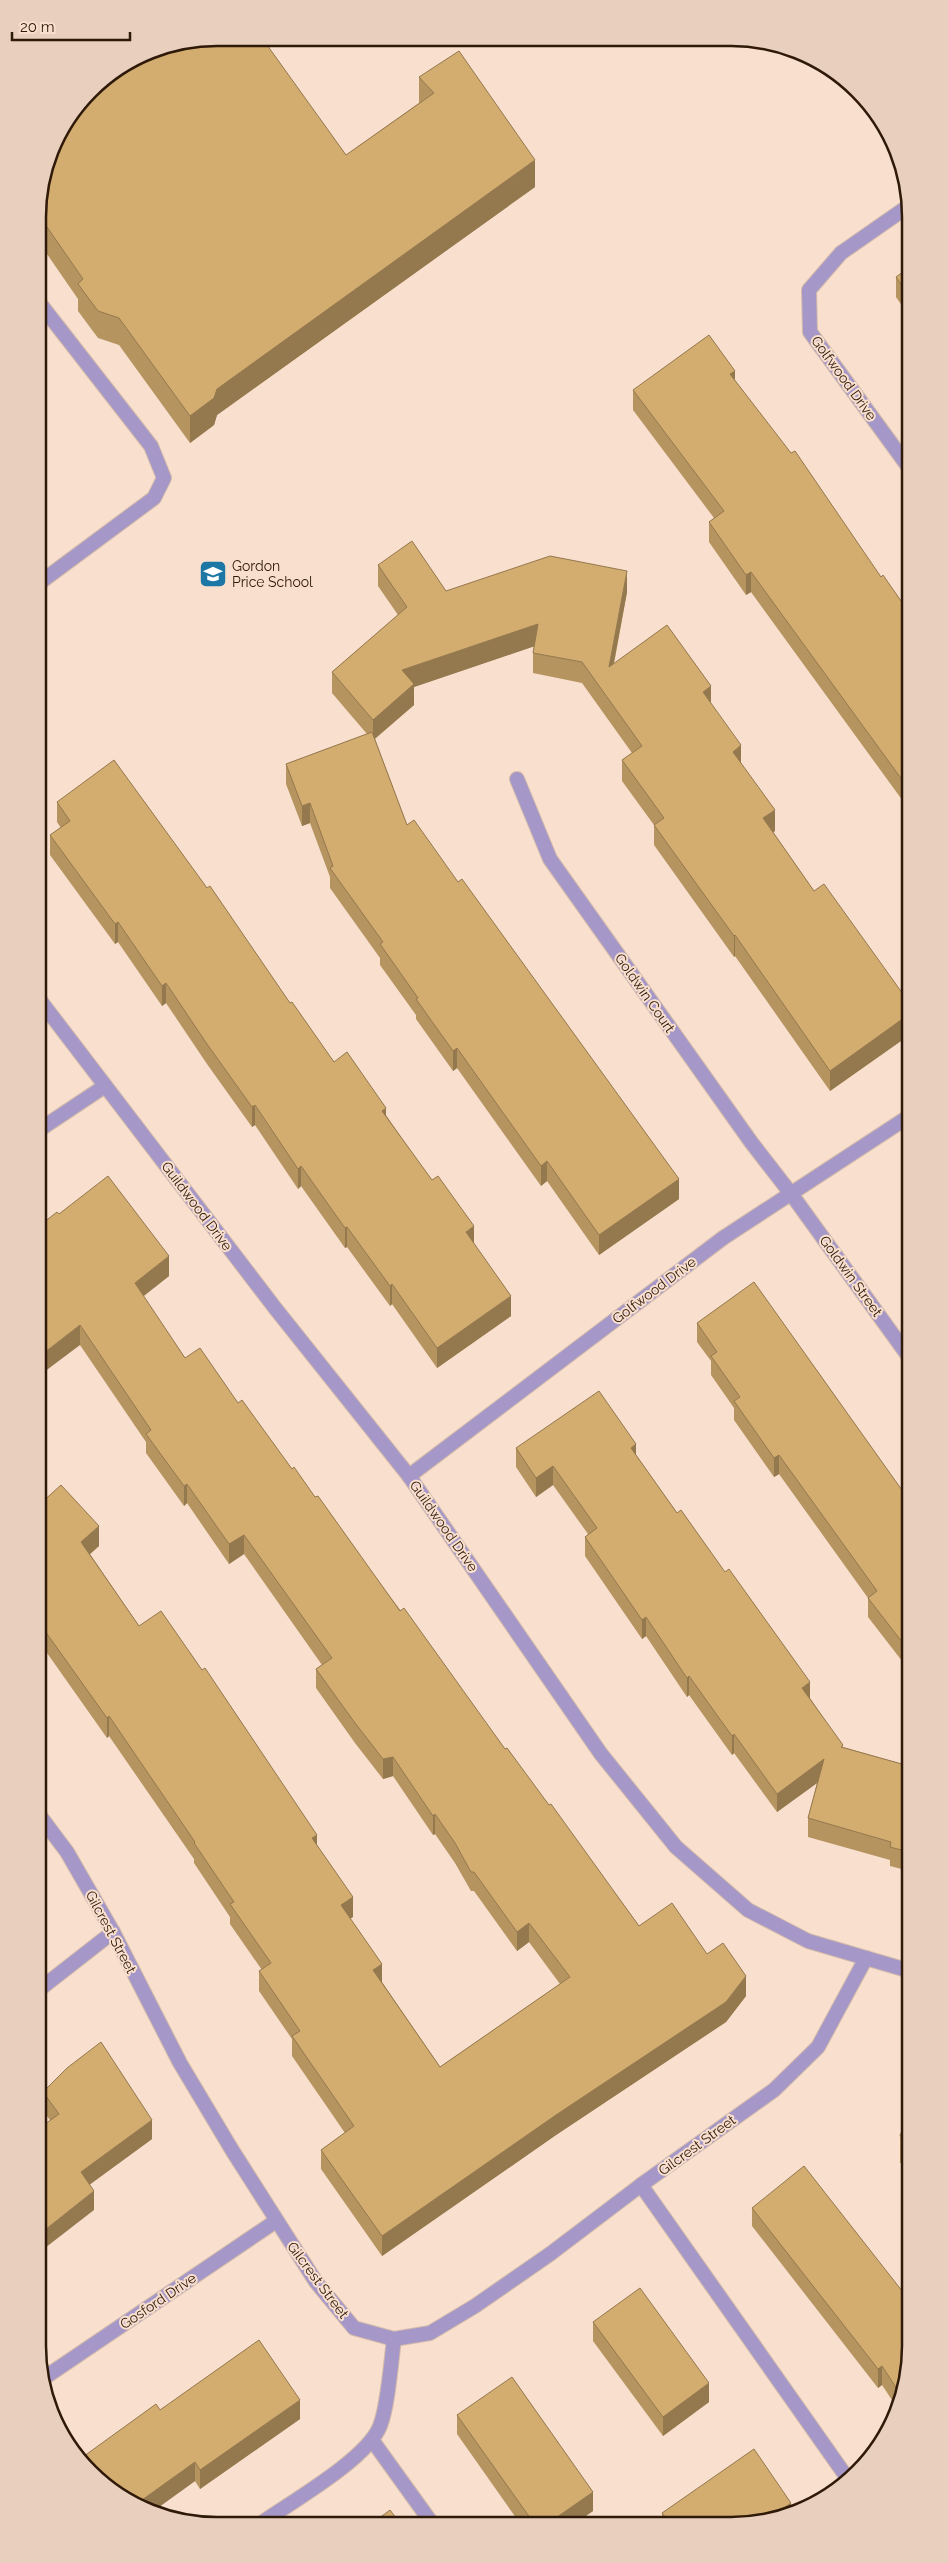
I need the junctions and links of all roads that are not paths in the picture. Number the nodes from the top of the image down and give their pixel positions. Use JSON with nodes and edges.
{"nodes":[{"id":1,"x":901,"y":211,"type":"edge"},
{"id":2,"x":47,"y":312,"type":"edge"},
{"id":3,"x":902,"y":458,"type":"edge"},
{"id":4,"x":47,"y":577,"type":"edge"},
{"id":5,"x":517,"y":779,"type":"dead end"},
{"id":6,"x":47,"y":1009,"type":"edge"},
{"id":7,"x":105,"y":1086,"type":"junction"},
{"id":8,"x":902,"y":1121,"type":"edge"},
{"id":9,"x":47,"y":1125,"type":"edge"},
{"id":10,"x":792,"y":1195,"type":"junction"},
{"id":11,"x":901,"y":1347,"type":"edge"},
{"id":12,"x":409,"y":1476,"type":"junction"},
{"id":13,"x":46,"y":1824,"type":"edge"},
{"id":14,"x":113,"y":1932,"type":"junction"},
{"id":15,"x":866,"y":1958,"type":"junction"},
{"id":16,"x":901,"y":1969,"type":"edge"},
{"id":17,"x":46,"y":1984,"type":"edge"},
{"id":18,"x":641,"y":2185,"type":"junction"},
{"id":19,"x":276,"y":2221,"type":"junction"},
{"id":20,"x":394,"y":2339,"type":"junction"},
{"id":21,"x":49,"y":2374,"type":"edge"},
{"id":22,"x":372,"y":2440,"type":"junction"},
{"id":23,"x":844,"y":2473,"type":"edge"},
{"id":24,"x":270,"y":2517,"type":"edge"},
{"id":25,"x":427,"y":2517,"type":"edge"}],
"edges":[{"from":1,"to":3,"type":"street","name":"Golfwood Drive"},
{"from":2,"to":4,"type":"street"},
{"from":5,"to":10,"type":"street","name":"Goldwin Court"},
{"from":6,"to":7,"type":"street","name":"Guildwood Drive"},
{"from":7,"to":9,"type":"street"},
{"from":7,"to":12,"type":"street","name":"Guildwood Drive"},
{"from":8,"to":10,"type":"street","name":"Golfwood Drive"},
{"from":10,"to":11,"type":"street","name":"Goldwin Street"},
{"from":10,"to":12,"type":"street","name":"Golfwood Drive"},
{"from":12,"to":15,"type":"street","name":"Guildwood Drive"},
{"from":13,"to":14,"type":"street","name":"Gilcrest Street"},
{"from":14,"to":17,"type":"street"},
{"from":14,"to":19,"type":"street","name":"Gilcrest Street"},
{"from":15,"to":16,"type":"street","name":"Guildwood Drive"},
{"from":15,"to":18,"type":"street","name":"Gilcrest Street"},
{"from":18,"to":20,"type":"street","name":"Gilcrest Street"},
{"from":18,"to":23,"type":"street"},
{"from":19,"to":20,"type":"street","name":"Gilcrest Street"},
{"from":19,"to":21,"type":"street","name":"Gosford Drive"},
{"from":20,"to":22,"type":"street"},
{"from":22,"to":24,"type":"street"},
{"from":22,"to":25,"type":"street"}]}
